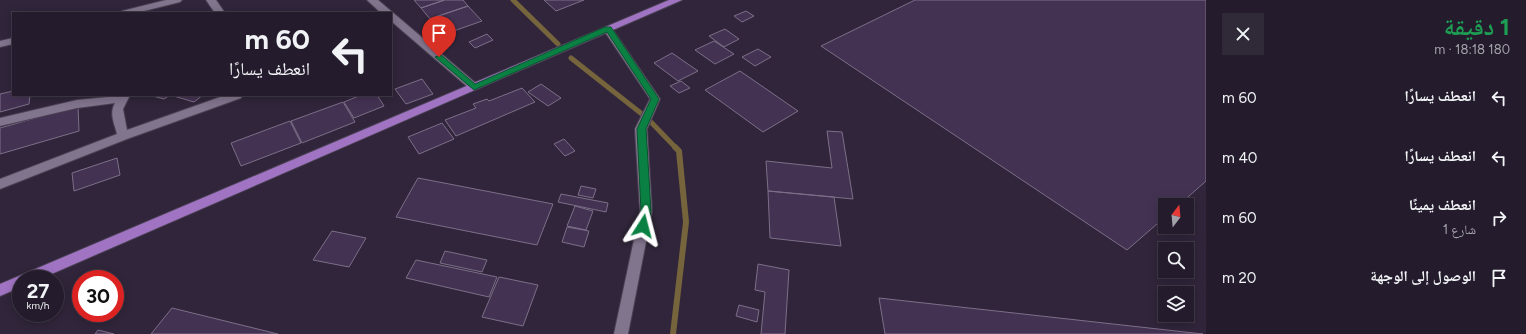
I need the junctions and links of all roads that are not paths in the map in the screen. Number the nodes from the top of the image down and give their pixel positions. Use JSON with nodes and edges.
{"nodes":[{"id":1,"x":177,"y":0,"type":"edge"},
{"id":2,"x":211,"y":0,"type":"edge"},
{"id":3,"x":372,"y":0,"type":"edge"},
{"id":4,"x":677,"y":0,"type":"edge"},
{"id":5,"x":129,"y":12,"type":"edge"},
{"id":6,"x":219,"y":12,"type":"edge"},
{"id":7,"x":386,"y":12,"type":"edge"},
{"id":8,"x":392,"y":17,"type":"edge"},
{"id":9,"x":608,"y":29,"type":"junction"},
{"id":10,"x":12,"y":41,"type":"edge"},
{"id":11,"x":0,"y":44,"type":"edge"},
{"id":12,"x":474,"y":87,"type":"junction"},
{"id":13,"x":234,"y":96,"type":"edge"},
{"id":14,"x":124,"y":97,"type":"edge"},
{"id":15,"x":0,"y":122,"type":"edge"},
{"id":16,"x":124,"y":136,"type":"junction"},
{"id":17,"x":0,"y":184,"type":"edge"},
{"id":18,"x":47,"y":270,"type":"edge"},
{"id":19,"x":12,"y":285,"type":"edge"},
{"id":20,"x":0,"y":290,"type":"edge"},
{"id":21,"x":621,"y":334,"type":"edge"}],
"edges":[{"from":1,"to":5,"type":"street"},
{"from":2,"to":6,"type":"street"},
{"from":3,"to":7,"type":"street"},
{"from":4,"to":9,"type":"main road"},
{"from":8,"to":12,"type":"street"},
{"from":9,"to":12,"type":"main road"},
{"from":9,"to":21,"type":"street"},
{"from":10,"to":11,"type":"street"},
{"from":12,"to":18,"type":"main road"},
{"from":13,"to":16,"type":"street"},
{"from":14,"to":15,"type":"street"},
{"from":14,"to":16,"type":"street"},
{"from":16,"to":17,"type":"street"},
{"from":19,"to":20,"type":"main road"}]}
